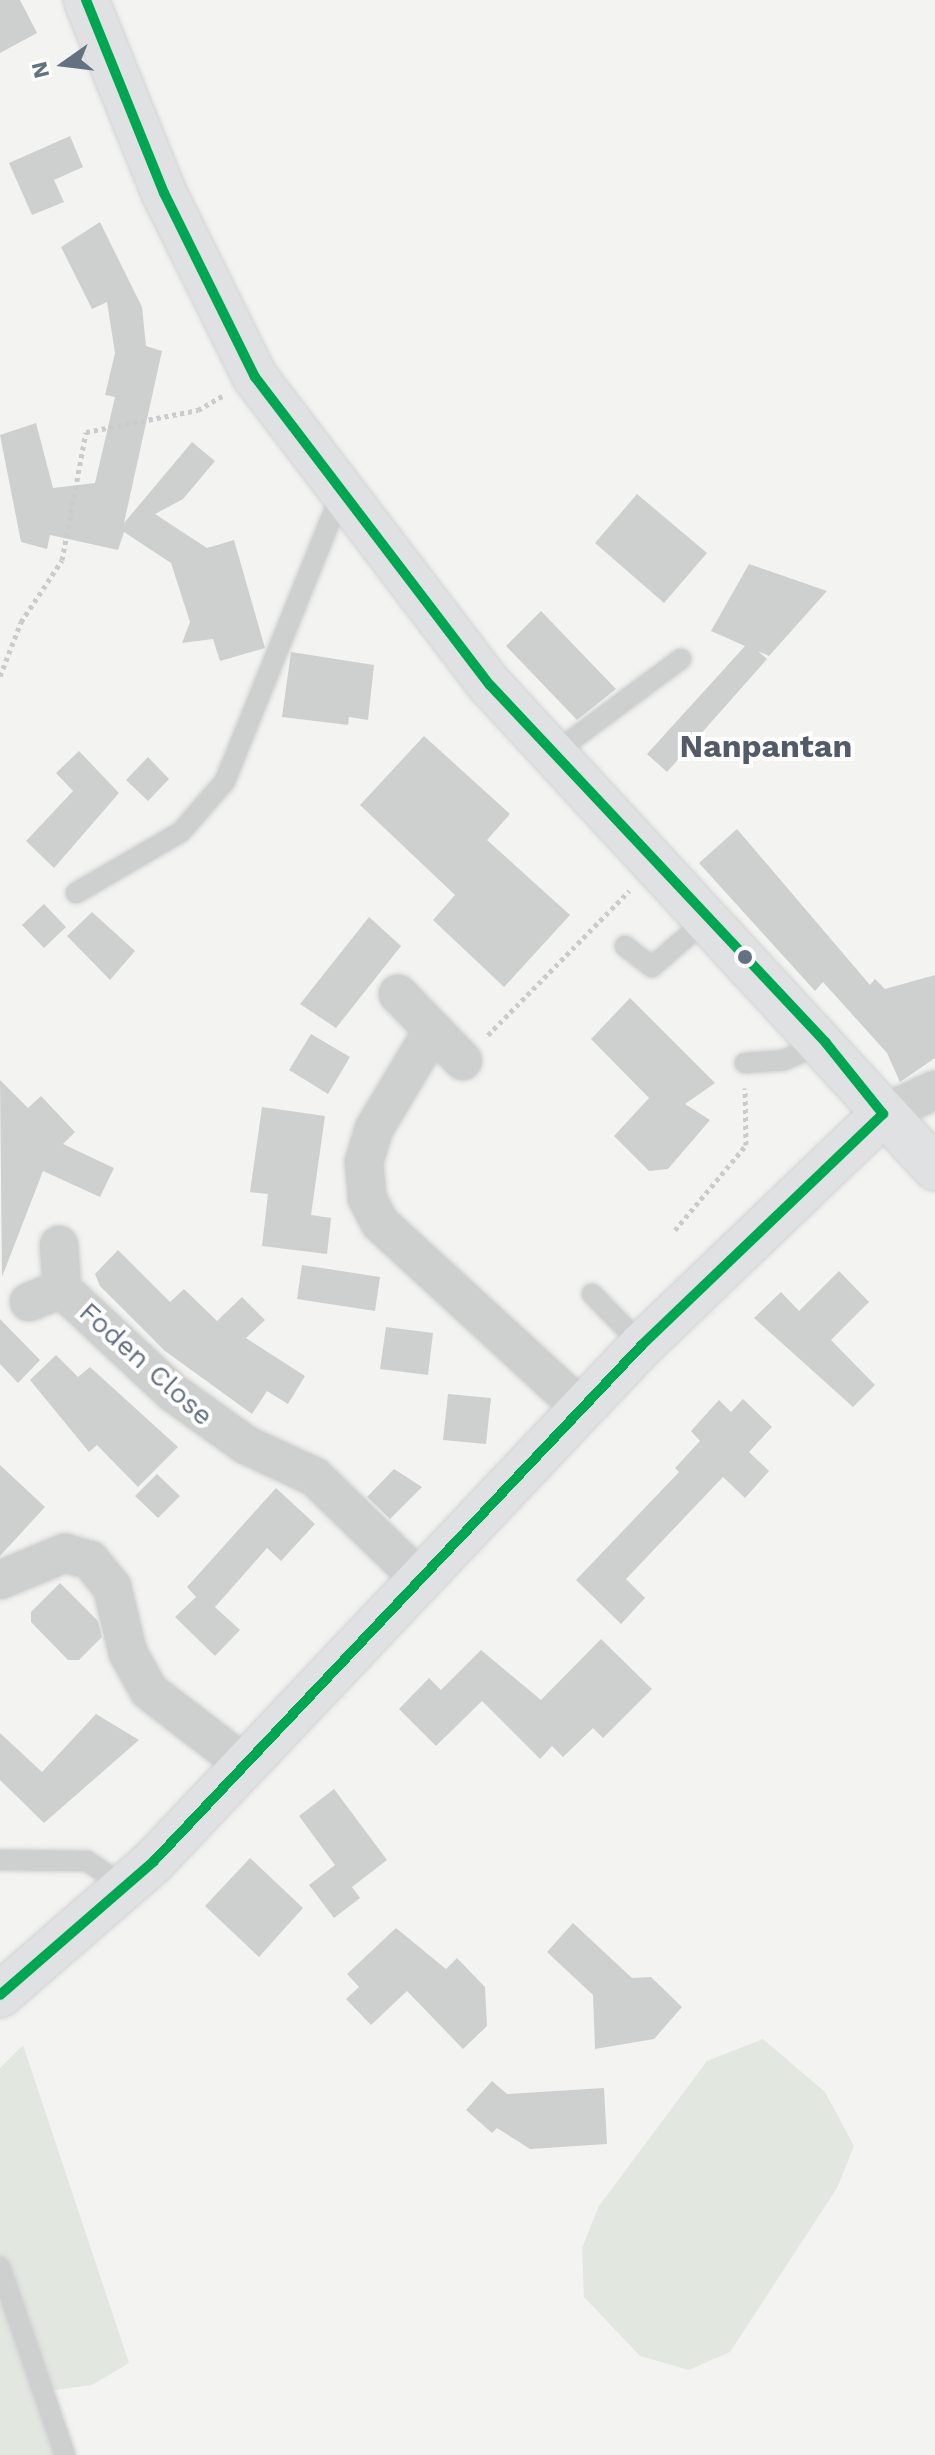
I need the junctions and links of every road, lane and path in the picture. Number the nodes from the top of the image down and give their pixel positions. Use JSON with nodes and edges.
{"nodes":[{"id":1,"x":86,"y":0,"type":"edge"},
{"id":2,"x":255,"y":377,"type":"junction"},
{"id":3,"x":342,"y":491,"type":"junction"},
{"id":4,"x":681,"y":659,"type":"dead end"},
{"id":5,"x":0,"y":676,"type":"edge"},
{"id":6,"x":554,"y":753,"type":"junction"},
{"id":7,"x":655,"y":864,"type":"junction"},
{"id":8,"x":76,"y":893,"type":"dead end"},
{"id":9,"x":707,"y":919,"type":"junction"},
{"id":10,"x":625,"y":946,"type":"dead end"},
{"id":11,"x":398,"y":994,"type":"dead end"},
{"id":12,"x":433,"y":1030,"type":"junction"},
{"id":13,"x":826,"y":1043,"type":"junction"},
{"id":14,"x":463,"y":1061,"type":"joint"},
{"id":15,"x":745,"y":1063,"type":"joint"},
{"id":16,"x":935,"y":1090,"type":"edge"},
{"id":17,"x":883,"y":1114,"type":"junction"},
{"id":18,"x":935,"y":1168,"type":"edge"},
{"id":19,"x":675,"y":1230,"type":"dead end"},
{"id":20,"x":59,"y":1245,"type":"dead end"},
{"id":21,"x":592,"y":1294,"type":"dead end"},
{"id":22,"x":642,"y":1345,"type":"junction"},
{"id":23,"x":581,"y":1408,"type":"junction"},
{"id":24,"x":420,"y":1579,"type":"junction"},
{"id":25,"x":0,"y":1580,"type":"edge"},
{"id":26,"x":244,"y":1764,"type":"junction"},
{"id":27,"x":0,"y":1860,"type":"edge"},
{"id":28,"x":126,"y":1887,"type":"junction"},
{"id":29,"x":0,"y":1995,"type":"edge"},
{"id":30,"x":0,"y":2267,"type":"edge"},
{"id":31,"x":65,"y":2455,"type":"edge"}],
"edges":[{"from":1,"to":2,"type":"street"},
{"from":2,"to":3,"type":"street"},
{"from":2,"to":5,"type":"path"},
{"from":3,"to":6,"type":"street"},
{"from":3,"to":8,"type":"lane"},
{"from":4,"to":6,"type":"lane"},
{"from":6,"to":7,"type":"street"},
{"from":7,"to":9,"type":"street"},
{"from":7,"to":14,"type":"path"},
{"from":9,"to":10,"type":"lane"},
{"from":9,"to":13,"type":"street"},
{"from":11,"to":12,"type":"street"},
{"from":12,"to":14,"type":"street"},
{"from":12,"to":23,"type":"street"},
{"from":13,"to":15,"type":"lane"},
{"from":13,"to":17,"type":"street"},
{"from":15,"to":19,"type":"path"},
{"from":16,"to":17,"type":"street"},
{"from":17,"to":18,"type":"street"},
{"from":17,"to":22,"type":"street"},
{"from":20,"to":24,"type":"street","name":"Foden Close"},
{"from":21,"to":22,"type":"lane"},
{"from":22,"to":23,"type":"street"},
{"from":23,"to":24,"type":"street"},
{"from":24,"to":26,"type":"street"},
{"from":25,"to":26,"type":"street"},
{"from":26,"to":28,"type":"street"},
{"from":27,"to":28,"type":"lane"},
{"from":28,"to":29,"type":"street"},
{"from":30,"to":31,"type":"lane"}]}
